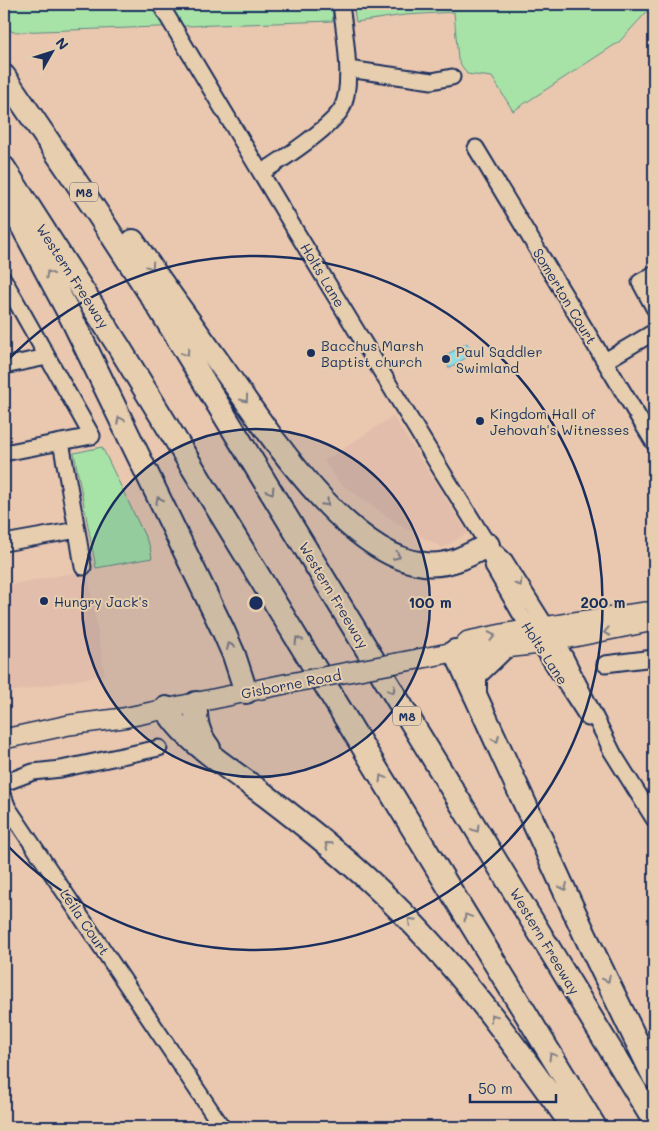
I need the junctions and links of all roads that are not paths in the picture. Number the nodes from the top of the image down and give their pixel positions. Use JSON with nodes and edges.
{"nodes":[{"id":1,"x":160,"y":4,"type":"edge"},
{"id":2,"x":341,"y":4,"type":"edge"},
{"id":3,"x":348,"y":69,"type":"junction"},
{"id":4,"x":4,"y":75,"type":"edge"},
{"id":5,"x":452,"y":77,"type":"dead end"},
{"id":6,"x":476,"y":148,"type":"dead end"},
{"id":7,"x":4,"y":168,"type":"edge"},
{"id":8,"x":260,"y":173,"type":"junction"},
{"id":9,"x":4,"y":193,"type":"edge"},
{"id":10,"x":654,"y":274,"type":"edge"},
{"id":11,"x":4,"y":280,"type":"edge"},
{"id":12,"x":654,"y":308,"type":"edge"},
{"id":13,"x":654,"y":332,"type":"edge"},
{"id":14,"x":47,"y":357,"type":"junction"},
{"id":15,"x":605,"y":361,"type":"junction"},
{"id":16,"x":4,"y":366,"type":"edge"},
{"id":17,"x":60,"y":442,"type":"junction"},
{"id":18,"x":654,"y":443,"type":"edge"},
{"id":19,"x":4,"y":453,"type":"edge"},
{"id":20,"x":77,"y":530,"type":"junction"},
{"id":21,"x":4,"y":543,"type":"edge"},
{"id":22,"x":488,"y":545,"type":"junction"},
{"id":23,"x":83,"y":567,"type":"dead end"},
{"id":24,"x":654,"y":612,"type":"edge"},
{"id":25,"x":654,"y":622,"type":"edge"},
{"id":26,"x":542,"y":635,"type":"junction"},
{"id":27,"x":501,"y":650,"type":"junction"},
{"id":28,"x":457,"y":651,"type":"junction"},
{"id":29,"x":654,"y":658,"type":"edge"},
{"id":30,"x":605,"y":664,"type":"dead end"},
{"id":31,"x":246,"y":692,"type":"junction"},
{"id":32,"x":475,"y":695,"type":"junction"},
{"id":33,"x":196,"y":703,"type":"junction"},
{"id":34,"x":166,"y":708,"type":"junction"},
{"id":35,"x":122,"y":718,"type":"junction"},
{"id":36,"x":4,"y":738,"type":"edge"},
{"id":37,"x":159,"y":748,"type":"dead end"},
{"id":38,"x":4,"y":751,"type":"edge"},
{"id":39,"x":221,"y":762,"type":"junction"},
{"id":40,"x":4,"y":783,"type":"edge"},
{"id":41,"x":4,"y":798,"type":"edge"},
{"id":42,"x":654,"y":819,"type":"edge"},
{"id":43,"x":654,"y":1077,"type":"edge"},
{"id":44,"x":654,"y":1121,"type":"edge"},
{"id":45,"x":222,"y":1127,"type":"edge"},
{"id":46,"x":573,"y":1127,"type":"edge"},
{"id":47,"x":595,"y":1127,"type":"edge"}],
"edges":[{"from":1,"to":8,"type":"street","name":"Holts Lane"},
{"from":2,"to":3,"type":"street"},
{"from":3,"to":5,"type":"street"},
{"from":3,"to":8,"type":"street"},
{"from":4,"to":22,"type":"highway","one_way":true},
{"from":4,"to":44,"type":"highway","name":"Western Freeway","number":"M8","one_way":true},
{"from":6,"to":15,"type":"street","name":"Somerton Court"},
{"from":47,"to":7,"type":"highway","name":"Western Freeway","one_way":true},
{"from":8,"to":22,"type":"street","name":"Holts Lane"},
{"from":31,"to":9,"type":"highway","one_way":true},
{"from":10,"to":12,"type":"street"},
{"from":11,"to":14,"type":"street"},
{"from":13,"to":15,"type":"street"},
{"from":14,"to":16,"type":"street"},
{"from":14,"to":17,"type":"street"},
{"from":15,"to":18,"type":"street","name":"Somerton Court"},
{"from":17,"to":19,"type":"street"},
{"from":17,"to":20,"type":"street"},
{"from":20,"to":21,"type":"street"},
{"from":20,"to":23,"type":"street"},
{"from":22,"to":26,"type":"street","name":"Holts Lane"},
{"from":24,"to":26,"type":"main road","name":"Gisborne Road"},
{"from":25,"to":26,"type":"main road","name":"Gisborne Road","one_way":true},
{"from":26,"to":27,"type":"main road","name":"Gisborne Road"},
{"from":28,"to":26,"type":"main road","name":"Gisborne Road","one_way":true},
{"from":26,"to":42,"type":"street","name":"Holts Lane"},
{"from":27,"to":28,"type":"main road","name":"Gisborne Road"},
{"from":27,"to":32,"type":"highway"},
{"from":28,"to":31,"type":"main road","name":"Gisborne Road","bridge":true},
{"from":28,"to":32,"type":"highway"},
{"from":29,"to":30,"type":"street"},
{"from":31,"to":33,"type":"main road","name":"Gisborne Road"},
{"from":32,"to":43,"type":"highway","one_way":true},
{"from":33,"to":34,"type":"main road","name":"Gisborne Road"},
{"from":33,"to":39,"type":"highway"},
{"from":34,"to":35,"type":"main road","name":"Gisborne Road"},
{"from":34,"to":39,"type":"highway"},
{"from":35,"to":36,"type":"main road","name":"Gisborne Road"},
{"from":35,"to":38,"type":"main road","name":"Gisborne Road"},
{"from":37,"to":40,"type":"street"},
{"from":46,"to":39,"type":"highway","one_way":true},
{"from":41,"to":45,"type":"street","name":"Leila Court"}]}
